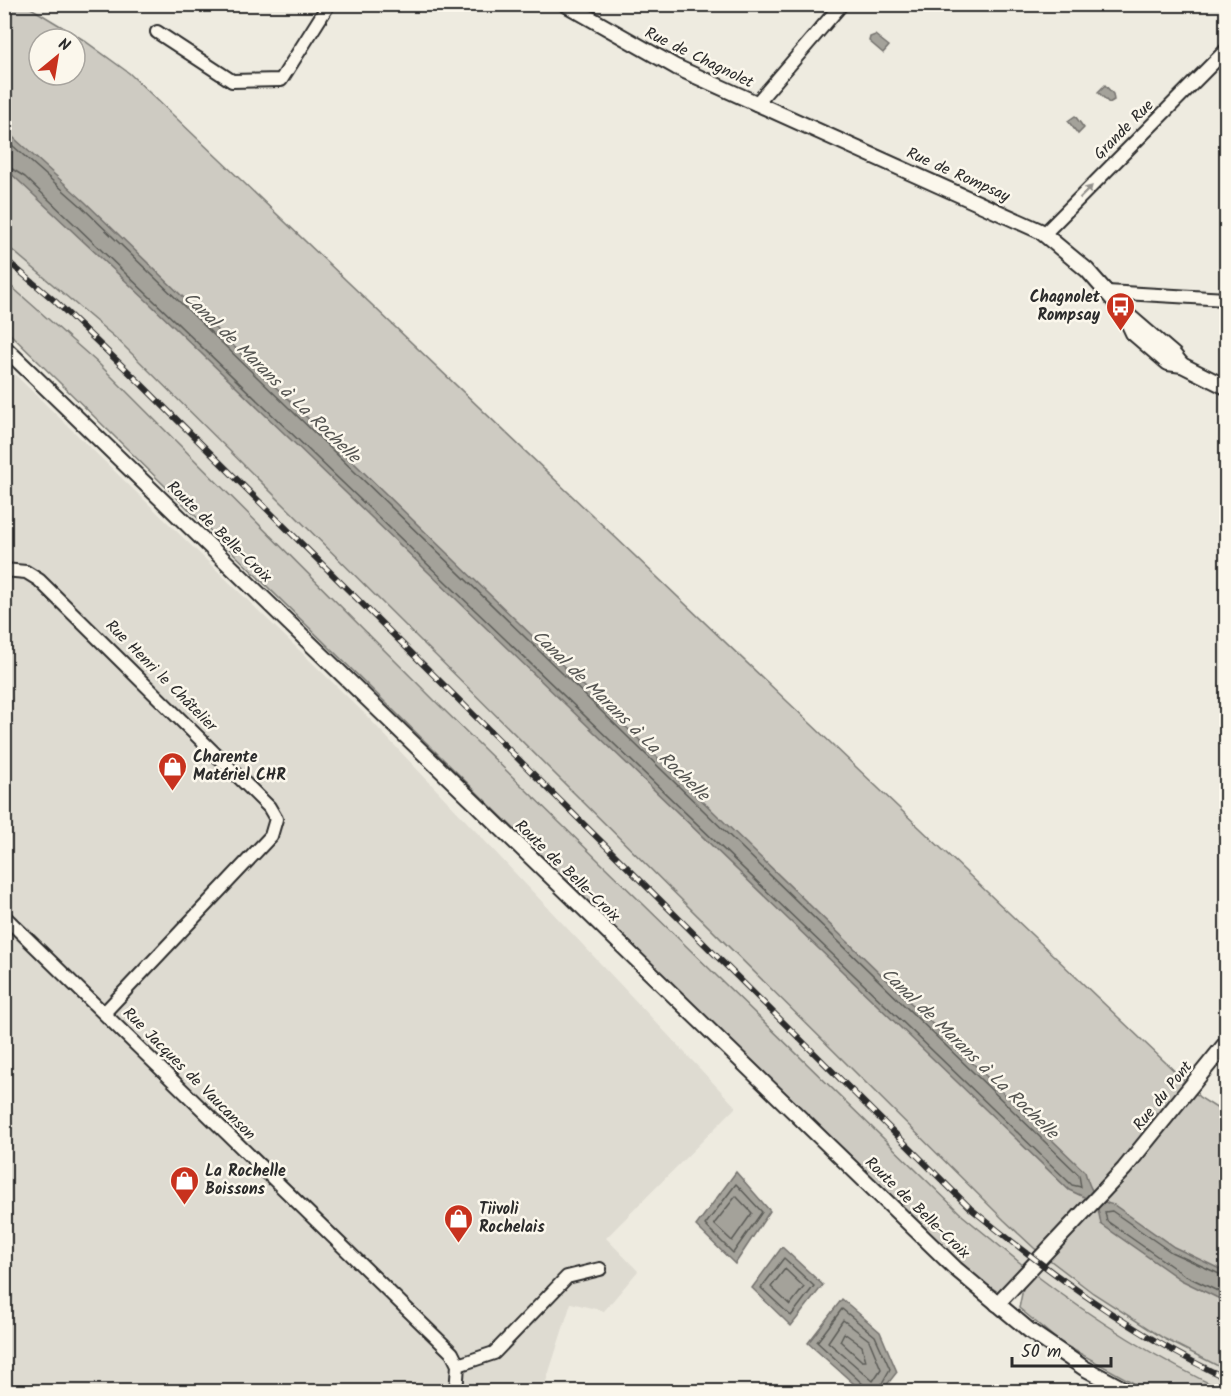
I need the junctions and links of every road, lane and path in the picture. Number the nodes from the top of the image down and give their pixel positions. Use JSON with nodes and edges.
{"nodes":[{"id":1,"x":329,"y":4,"type":"edge"},
{"id":2,"x":565,"y":4,"type":"edge"},
{"id":3,"x":842,"y":4,"type":"edge"},
{"id":4,"x":157,"y":32,"type":"dead end"},
{"id":5,"x":1227,"y":50,"type":"edge"},
{"id":6,"x":756,"y":104,"type":"junction"},
{"id":7,"x":1044,"y":234,"type":"junction"},
{"id":8,"x":1107,"y":292,"type":"junction"},
{"id":9,"x":1227,"y":299,"type":"edge"},
{"id":10,"x":4,"y":347,"type":"edge"},
{"id":11,"x":1227,"y":387,"type":"edge"},
{"id":12,"x":4,"y":570,"type":"edge"},
{"id":13,"x":4,"y":916,"type":"edge"},
{"id":14,"x":104,"y":1013,"type":"junction"},
{"id":15,"x":1227,"y":1043,"type":"edge"},
{"id":16,"x":600,"y":1269,"type":"dead end"},
{"id":17,"x":997,"y":1304,"type":"junction"},
{"id":18,"x":458,"y":1365,"type":"junction"},
{"id":19,"x":456,"y":1392,"type":"edge"},
{"id":20,"x":1129,"y":1392,"type":"edge"}],
"edges":[{"from":1,"to":4,"type":"street"},
{"from":2,"to":6,"type":"street","name":"Rue de Chagnolet"},
{"from":3,"to":6,"type":"street"},
{"from":7,"to":5,"type":"street","name":"Grande Rue","one_way":true},
{"from":6,"to":7,"type":"street","name":"Rue de Rompsay"},
{"from":7,"to":8,"type":"street","name":"Rue de Rompsay"},
{"from":8,"to":9,"type":"street"},
{"from":8,"to":11,"type":"street","name":"Rue de Rompsay"},
{"from":10,"to":17,"type":"street","name":"Route de Belle-Croix"},
{"from":12,"to":14,"type":"street","name":"Rue Henri le Châtelier"},
{"from":13,"to":14,"type":"street","name":"Rue Jacques de Vaucanson"},
{"from":14,"to":18,"type":"street","name":"Rue Jacques de Vaucanson"},
{"from":15,"to":17,"type":"street","name":"Rue du Pont"},
{"from":16,"to":18,"type":"street"},
{"from":17,"to":20,"type":"street","name":"Route de Belle-Croix"},
{"from":18,"to":19,"type":"street"}]}
